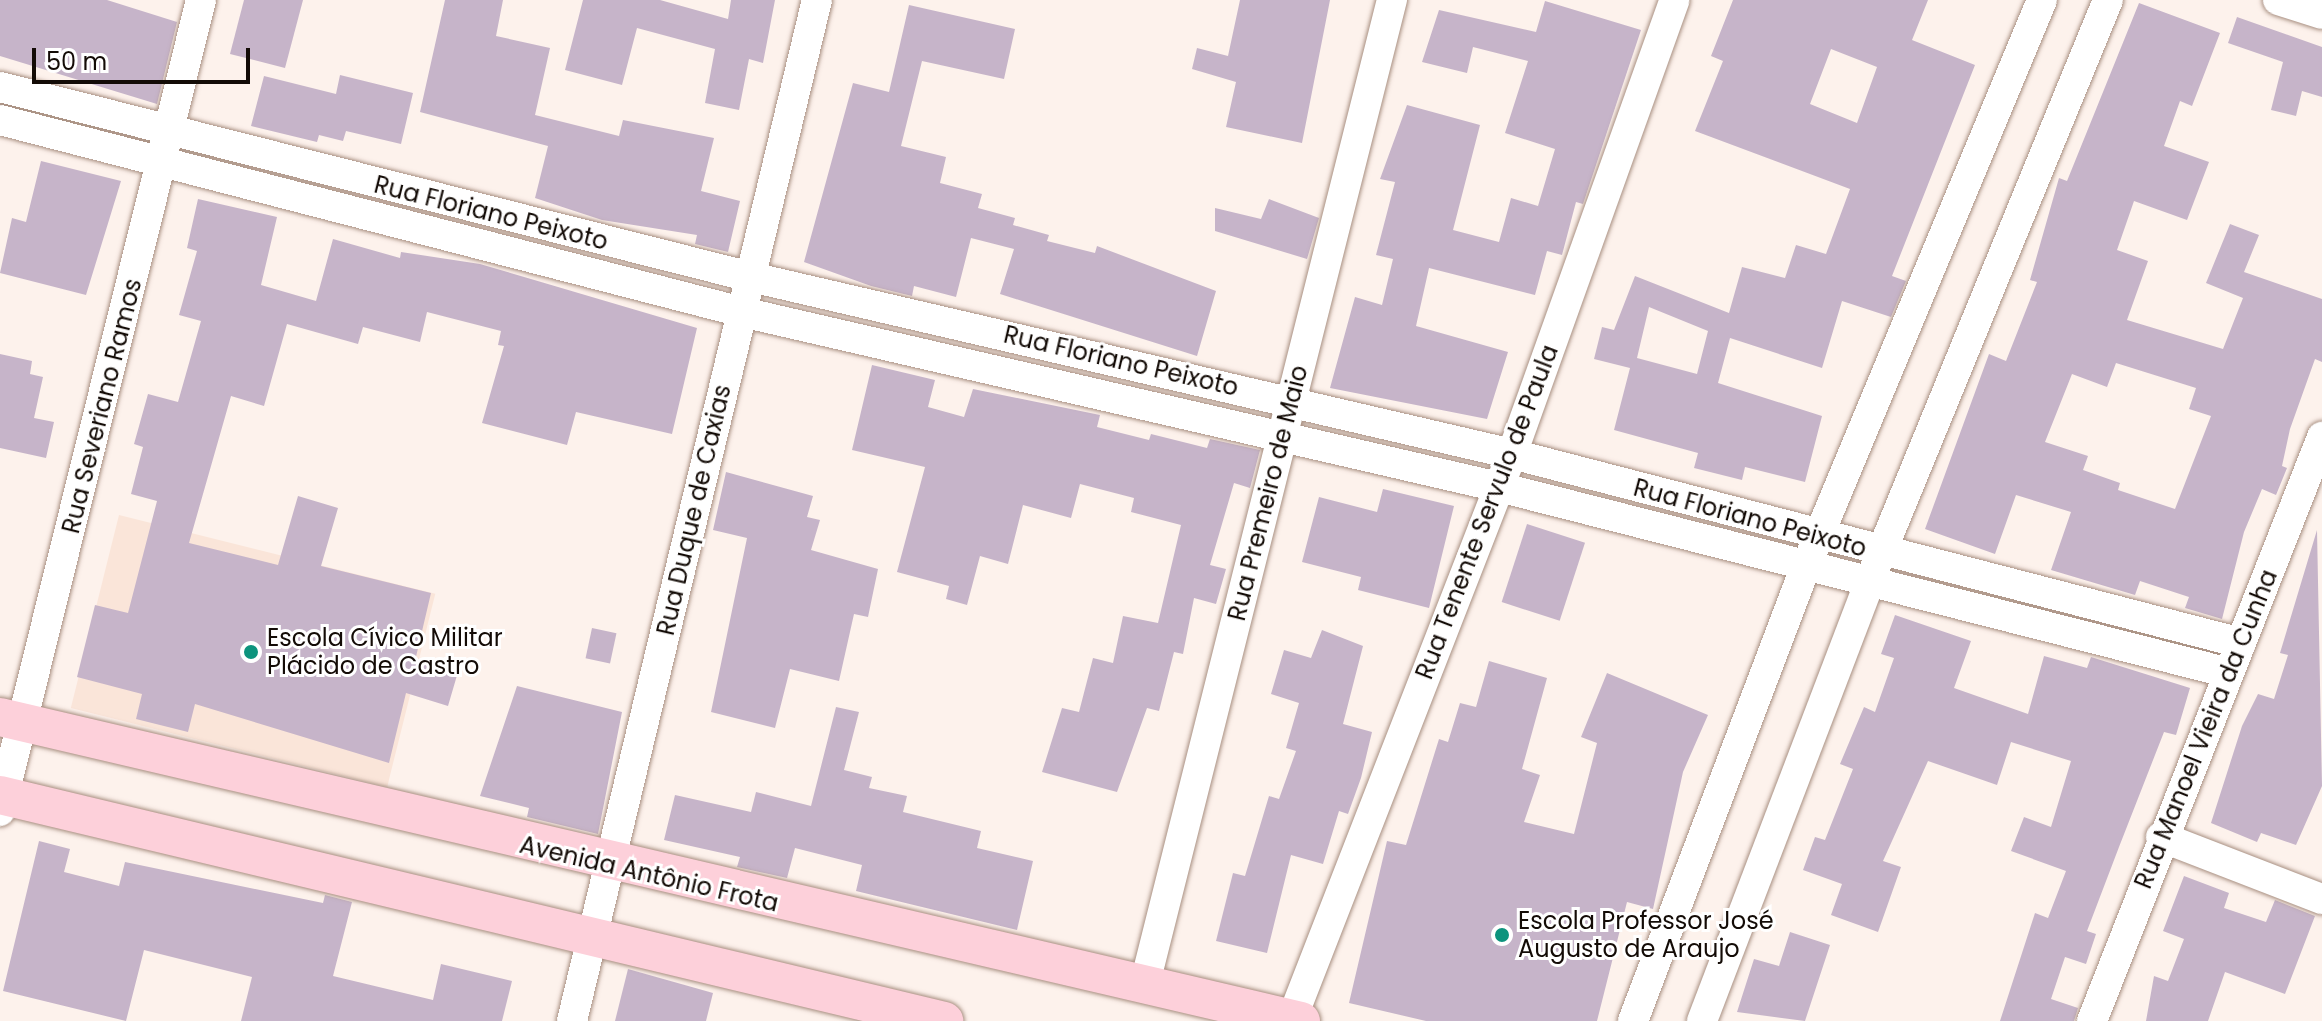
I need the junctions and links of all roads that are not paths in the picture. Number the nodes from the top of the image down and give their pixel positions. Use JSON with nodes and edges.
{"nodes":[{"id":1,"x":201,"y":0,"type":"edge"},
{"id":2,"x":817,"y":0,"type":"edge"},
{"id":3,"x":1392,"y":0,"type":"edge"},
{"id":4,"x":1675,"y":0,"type":"edge"},
{"id":5,"x":2042,"y":0,"type":"edge"},
{"id":6,"x":2108,"y":0,"type":"edge"},
{"id":7,"x":2278,"y":0,"type":"edge"},
{"id":8,"x":2322,"y":14,"type":"edge"},
{"id":9,"x":0,"y":87,"type":"edge"},
{"id":10,"x":0,"y":120,"type":"edge"},
{"id":11,"x":170,"y":133,"type":"junction"},
{"id":12,"x":162,"y":166,"type":"junction"},
{"id":13,"x":751,"y":277,"type":"junction"},
{"id":14,"x":742,"y":312,"type":"junction"},
{"id":15,"x":1291,"y":400,"type":"junction"},
{"id":16,"x":1283,"y":434,"type":"junction"},
{"id":17,"x":2322,"y":437,"type":"edge"},
{"id":18,"x":1512,"y":454,"type":"junction"},
{"id":19,"x":1499,"y":487,"type":"junction"},
{"id":20,"x":1812,"y":550,"type":"junction"},
{"id":21,"x":1876,"y":567,"type":"junction"},
{"id":22,"x":2241,"y":643,"type":"junction"},
{"id":23,"x":2229,"y":673,"type":"junction"},
{"id":24,"x":11,"y":720,"type":"edge"},
{"id":25,"x":1,"y":800,"type":"edge"},
{"id":26,"x":2161,"y":837,"type":"junction"},
{"id":27,"x":609,"y":865,"type":"junction"},
{"id":28,"x":2322,"y":899,"type":"edge"},
{"id":29,"x":593,"y":936,"type":"junction"},
{"id":30,"x":1144,"y":987,"type":"junction"},
{"id":31,"x":1294,"y":1020,"type":"edge"},
{"id":32,"x":572,"y":1021,"type":"edge"},
{"id":33,"x":944,"y":1021,"type":"edge"},
{"id":34,"x":1633,"y":1021,"type":"edge"},
{"id":35,"x":1702,"y":1021,"type":"edge"},
{"id":36,"x":2092,"y":1021,"type":"edge"}],
"edges":[{"from":1,"to":11,"type":"street","name":"Rua Severiano Ramos"},
{"from":2,"to":13,"type":"street","name":"Rua Duque de Caxias"},
{"from":3,"to":15,"type":"street","name":"Rua Premeiro de Maio"},
{"from":4,"to":18,"type":"street","name":"Rua Tenente Servulo de Paula"},
{"from":5,"to":20,"type":"street"},
{"from":6,"to":21,"type":"street"},
{"from":7,"to":8,"type":"street"},
{"from":9,"to":11,"type":"street","name":"Rua Floriano Peixoto"},
{"from":10,"to":12,"type":"street","name":"Rua Floriano Peixoto"},
{"from":11,"to":12,"type":"street","name":"Rua Severiano Ramos"},
{"from":11,"to":13,"type":"street","name":"Rua Floriano Peixoto"},
{"from":12,"to":14,"type":"street","name":"Rua Floriano Peixoto"},
{"from":12,"to":24,"type":"street","name":"Rua Severiano Ramos"},
{"from":13,"to":14,"type":"street","name":"Rua Duque de Caxias"},
{"from":13,"to":15,"type":"street","name":"Rua Floriano Peixoto"},
{"from":14,"to":16,"type":"street","name":"Rua Floriano Peixoto"},
{"from":14,"to":27,"type":"street","name":"Rua Duque de Caxias"},
{"from":15,"to":16,"type":"street","name":"Rua Premeiro de Maio"},
{"from":15,"to":18,"type":"street","name":"Rua Floriano Peixoto"},
{"from":16,"to":19,"type":"street","name":"Rua Floriano Peixoto"},
{"from":16,"to":30,"type":"street","name":"Rua Premeiro de Maio"},
{"from":17,"to":22,"type":"street","name":"Rua Manoel Vieira da Cunha"},
{"from":18,"to":19,"type":"street","name":"Rua Tenente Servulo de Paula"},
{"from":18,"to":20,"type":"street","name":"Rua Floriano Peixoto"},
{"from":19,"to":20,"type":"street","name":"Rua Floriano Peixoto"},
{"from":19,"to":31,"type":"street","name":"Rua Tenente Servulo de Paula"},
{"from":20,"to":21,"type":"street","name":"Rua Floriano Peixoto"},
{"from":20,"to":34,"type":"street"},
{"from":21,"to":22,"type":"street","name":"Rua Floriano Peixoto"},
{"from":21,"to":23,"type":"street","name":"Rua Floriano Peixoto"},
{"from":21,"to":35,"type":"street"},
{"from":22,"to":23,"type":"street","name":"Rua Manoel Vieira da Cunha"},
{"from":23,"to":26,"type":"street","name":"Rua Manoel Vieira da Cunha"},
{"from":24,"to":25,"type":"street","name":"Rua Severiano Ramos"},
{"from":24,"to":27,"type":"main road","name":"Avenida Antônio Frota"},
{"from":25,"to":29,"type":"main road"},
{"from":26,"to":28,"type":"street"},
{"from":26,"to":36,"type":"street","name":"Rua Manoel Vieira da Cunha"},
{"from":27,"to":29,"type":"street","name":"Rua Duque de Caxias"},
{"from":27,"to":30,"type":"main road","name":"Avenida Antônio Frota"},
{"from":29,"to":32,"type":"street","name":"Rua Duque de Caxias"},
{"from":29,"to":33,"type":"main road"},
{"from":30,"to":31,"type":"main road","name":"Avenida Antônio Frota"}]}
